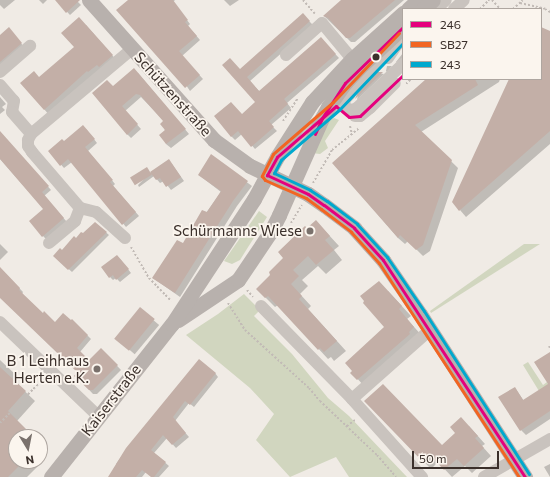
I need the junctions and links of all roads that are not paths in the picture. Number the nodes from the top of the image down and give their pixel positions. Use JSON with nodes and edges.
{"nodes":[{"id":1,"x":90,"y":0,"type":"edge"},
{"id":2,"x":418,"y":0,"type":"edge"},
{"id":3,"x":433,"y":0,"type":"edge"},
{"id":4,"x":441,"y":0,"type":"edge"},
{"id":5,"x":446,"y":0,"type":"edge"},
{"id":6,"x":464,"y":0,"type":"edge"},
{"id":7,"x":474,"y":0,"type":"edge"},
{"id":8,"x":409,"y":8,"type":"edge"},
{"id":9,"x":424,"y":8,"type":"edge"},
{"id":10,"x":432,"y":8,"type":"edge"},
{"id":11,"x":437,"y":8,"type":"edge"},
{"id":12,"x":455,"y":8,"type":"edge"},
{"id":13,"x":466,"y":8,"type":"edge"},
{"id":14,"x":402,"y":14,"type":"edge"},
{"id":15,"x":402,"y":28,"type":"edge"},
{"id":16,"x":402,"y":39,"type":"edge"},
{"id":17,"x":402,"y":39,"type":"edge"},
{"id":18,"x":30,"y":46,"type":"dead end"},
{"id":19,"x":133,"y":48,"type":"junction"},
{"id":20,"x":286,"y":55,"type":"dead end"},
{"id":21,"x":352,"y":59,"type":"junction"},
{"id":22,"x":402,"y":65,"type":"edge"},
{"id":23,"x":0,"y":72,"type":"edge"},
{"id":24,"x":404,"y":80,"type":"edge"},
{"id":25,"x":0,"y":85,"type":"edge"},
{"id":26,"x":336,"y":106,"type":"junction"},
{"id":27,"x":322,"y":118,"type":"junction"},
{"id":28,"x":31,"y":134,"type":"junction"},
{"id":29,"x":277,"y":157,"type":"junction"},
{"id":30,"x":267,"y":175,"type":"junction"},
{"id":31,"x":292,"y":188,"type":"junction"},
{"id":32,"x":80,"y":208,"type":"junction"},
{"id":33,"x":127,"y":240,"type":"road end"},
{"id":34,"x":49,"y":243,"type":"dead end"},
{"id":35,"x":261,"y":306,"type":"road end"},
{"id":36,"x":0,"y":322,"type":"edge"},
{"id":37,"x":172,"y":324,"type":"junction"},
{"id":38,"x":430,"y":330,"type":"junction"},
{"id":39,"x":352,"y":399,"type":"junction"},
{"id":40,"x":98,"y":416,"type":"junction"},
{"id":41,"x":550,"y":439,"type":"edge"},
{"id":42,"x":514,"y":459,"type":"junction"},
{"id":43,"x":50,"y":477,"type":"edge"},
{"id":44,"x":422,"y":477,"type":"edge"},
{"id":45,"x":484,"y":477,"type":"edge"},
{"id":46,"x":524,"y":477,"type":"edge"}],
"edges":[{"from":1,"to":19,"type":"main road","name":"Schützenstraße"},
{"from":2,"to":8,"type":"main road"},
{"from":3,"to":9,"type":"main road"},
{"from":4,"to":10,"type":"street"},
{"from":5,"to":11,"type":"street"},
{"from":6,"to":12,"type":"street"},
{"from":7,"to":13,"type":"street"},
{"from":14,"to":21,"type":"main road","name":"Kaiserstraße"},
{"from":15,"to":27,"type":"main road","name":"Kaiserstraße"},
{"from":16,"to":22,"type":"street"},
{"from":17,"to":26,"type":"street"},
{"from":18,"to":23,"type":"street"},
{"from":19,"to":28,"type":"street"},
{"from":19,"to":30,"type":"main road","name":"Schützenstraße"},
{"from":20,"to":21,"type":"street"},
{"from":21,"to":29,"type":"main road","name":"Kaiserstraße"},
{"from":24,"to":26,"type":"street"},
{"from":25,"to":28,"type":"street"},
{"from":26,"to":27,"type":"street"},
{"from":27,"to":29,"type":"street","name":"Kaiserstraße"},
{"from":27,"to":31,"type":"main road","name":"Kaiserstraße"},
{"from":28,"to":32,"type":"street"},
{"from":29,"to":30,"type":"main road","name":"Kaiserstraße"},
{"from":30,"to":31,"type":"main road","name":"Schützenstraße"},
{"from":30,"to":37,"type":"main road","name":"Kaiserstraße"},
{"from":31,"to":37,"type":"main road","name":"Kaiserstraße"},
{"from":31,"to":38,"type":"main road","name":"Schützenstraße"},
{"from":32,"to":33,"type":"street"},
{"from":32,"to":34,"type":"street"},
{"from":35,"to":39,"type":"street"},
{"from":36,"to":40,"type":"street"},
{"from":37,"to":40,"type":"main road","name":"Kaiserstraße"},
{"from":38,"to":39,"type":"street"},
{"from":38,"to":42,"type":"main road","name":"Schützenstraße"},
{"from":39,"to":44,"type":"street"},
{"from":40,"to":43,"type":"main road","name":"Kaiserstraße"},
{"from":41,"to":42,"type":"street"},
{"from":42,"to":45,"type":"street"},
{"from":42,"to":46,"type":"main road","name":"Schützenstraße"}]}
